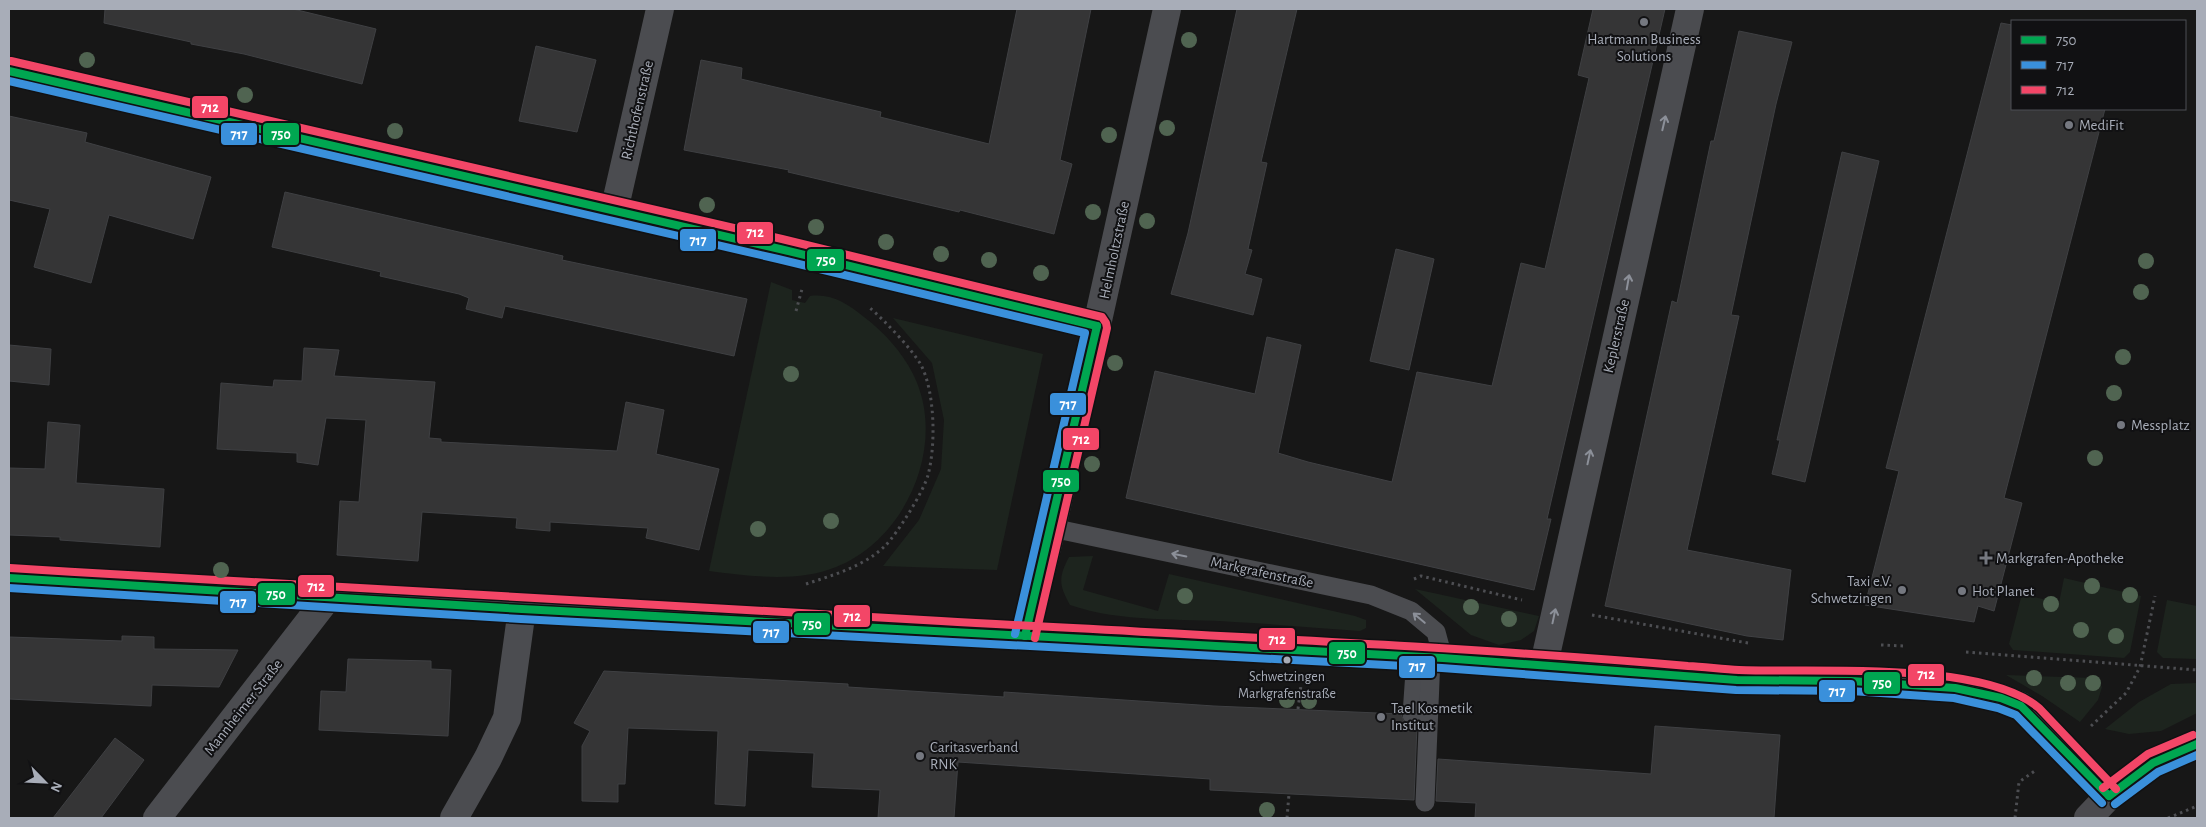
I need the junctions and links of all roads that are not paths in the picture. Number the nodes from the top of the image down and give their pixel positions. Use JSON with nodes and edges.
{"nodes":[{"id":1,"x":660,"y":9,"type":"edge"},
{"id":2,"x":1167,"y":9,"type":"edge"},
{"id":3,"x":1690,"y":9,"type":"edge"},
{"id":4,"x":9,"y":71,"type":"edge"},
{"id":5,"x":614,"y":211,"type":"junction"},
{"id":6,"x":1097,"y":326,"type":"junction"},
{"id":7,"x":1052,"y":528,"type":"junction"},
{"id":8,"x":9,"y":578,"type":"edge"},
{"id":9,"x":329,"y":596,"type":"junction"},
{"id":10,"x":522,"y":609,"type":"junction"},
{"id":11,"x":1025,"y":636,"type":"junction"},
{"id":12,"x":1430,"y":657,"type":"junction"},
{"id":13,"x":1544,"y":664,"type":"junction"},
{"id":14,"x":1412,"y":715,"type":"dead end"},
{"id":15,"x":2197,"y":744,"type":"edge"},
{"id":16,"x":2109,"y":796,"type":"junction"},
{"id":17,"x":1425,"y":802,"type":"dead end"},
{"id":18,"x":157,"y":818,"type":"edge"},
{"id":19,"x":454,"y":818,"type":"edge"},
{"id":20,"x":2088,"y":818,"type":"edge"}],
"edges":[{"from":1,"to":5,"type":"street","name":"Richthofenstraße"},
{"from":2,"to":6,"type":"street","name":"Helmholtzstraße"},
{"from":13,"to":3,"type":"street","name":"Keplerstraße","one_way":true},
{"from":4,"to":5,"type":"street"},
{"from":5,"to":6,"type":"street"},
{"from":6,"to":7,"type":"street","name":"Helmholtzstraße"},
{"from":7,"to":11,"type":"street","name":"Helmholtzstraße"},
{"from":12,"to":7,"type":"lane","name":"Markgrafenstraße","one_way":true},
{"from":8,"to":9,"type":"street"},
{"from":9,"to":10,"type":"street"},
{"from":9,"to":18,"type":"street","name":"Mannheimer Straße"},
{"from":10,"to":11,"type":"street"},
{"from":10,"to":19,"type":"street"},
{"from":11,"to":12,"type":"street"},
{"from":12,"to":13,"type":"street"},
{"from":12,"to":14,"type":"lane"},
{"from":12,"to":17,"type":"lane"},
{"from":13,"to":16,"type":"street"},
{"from":15,"to":16,"type":"main road"},
{"from":16,"to":20,"type":"main road"}]}
